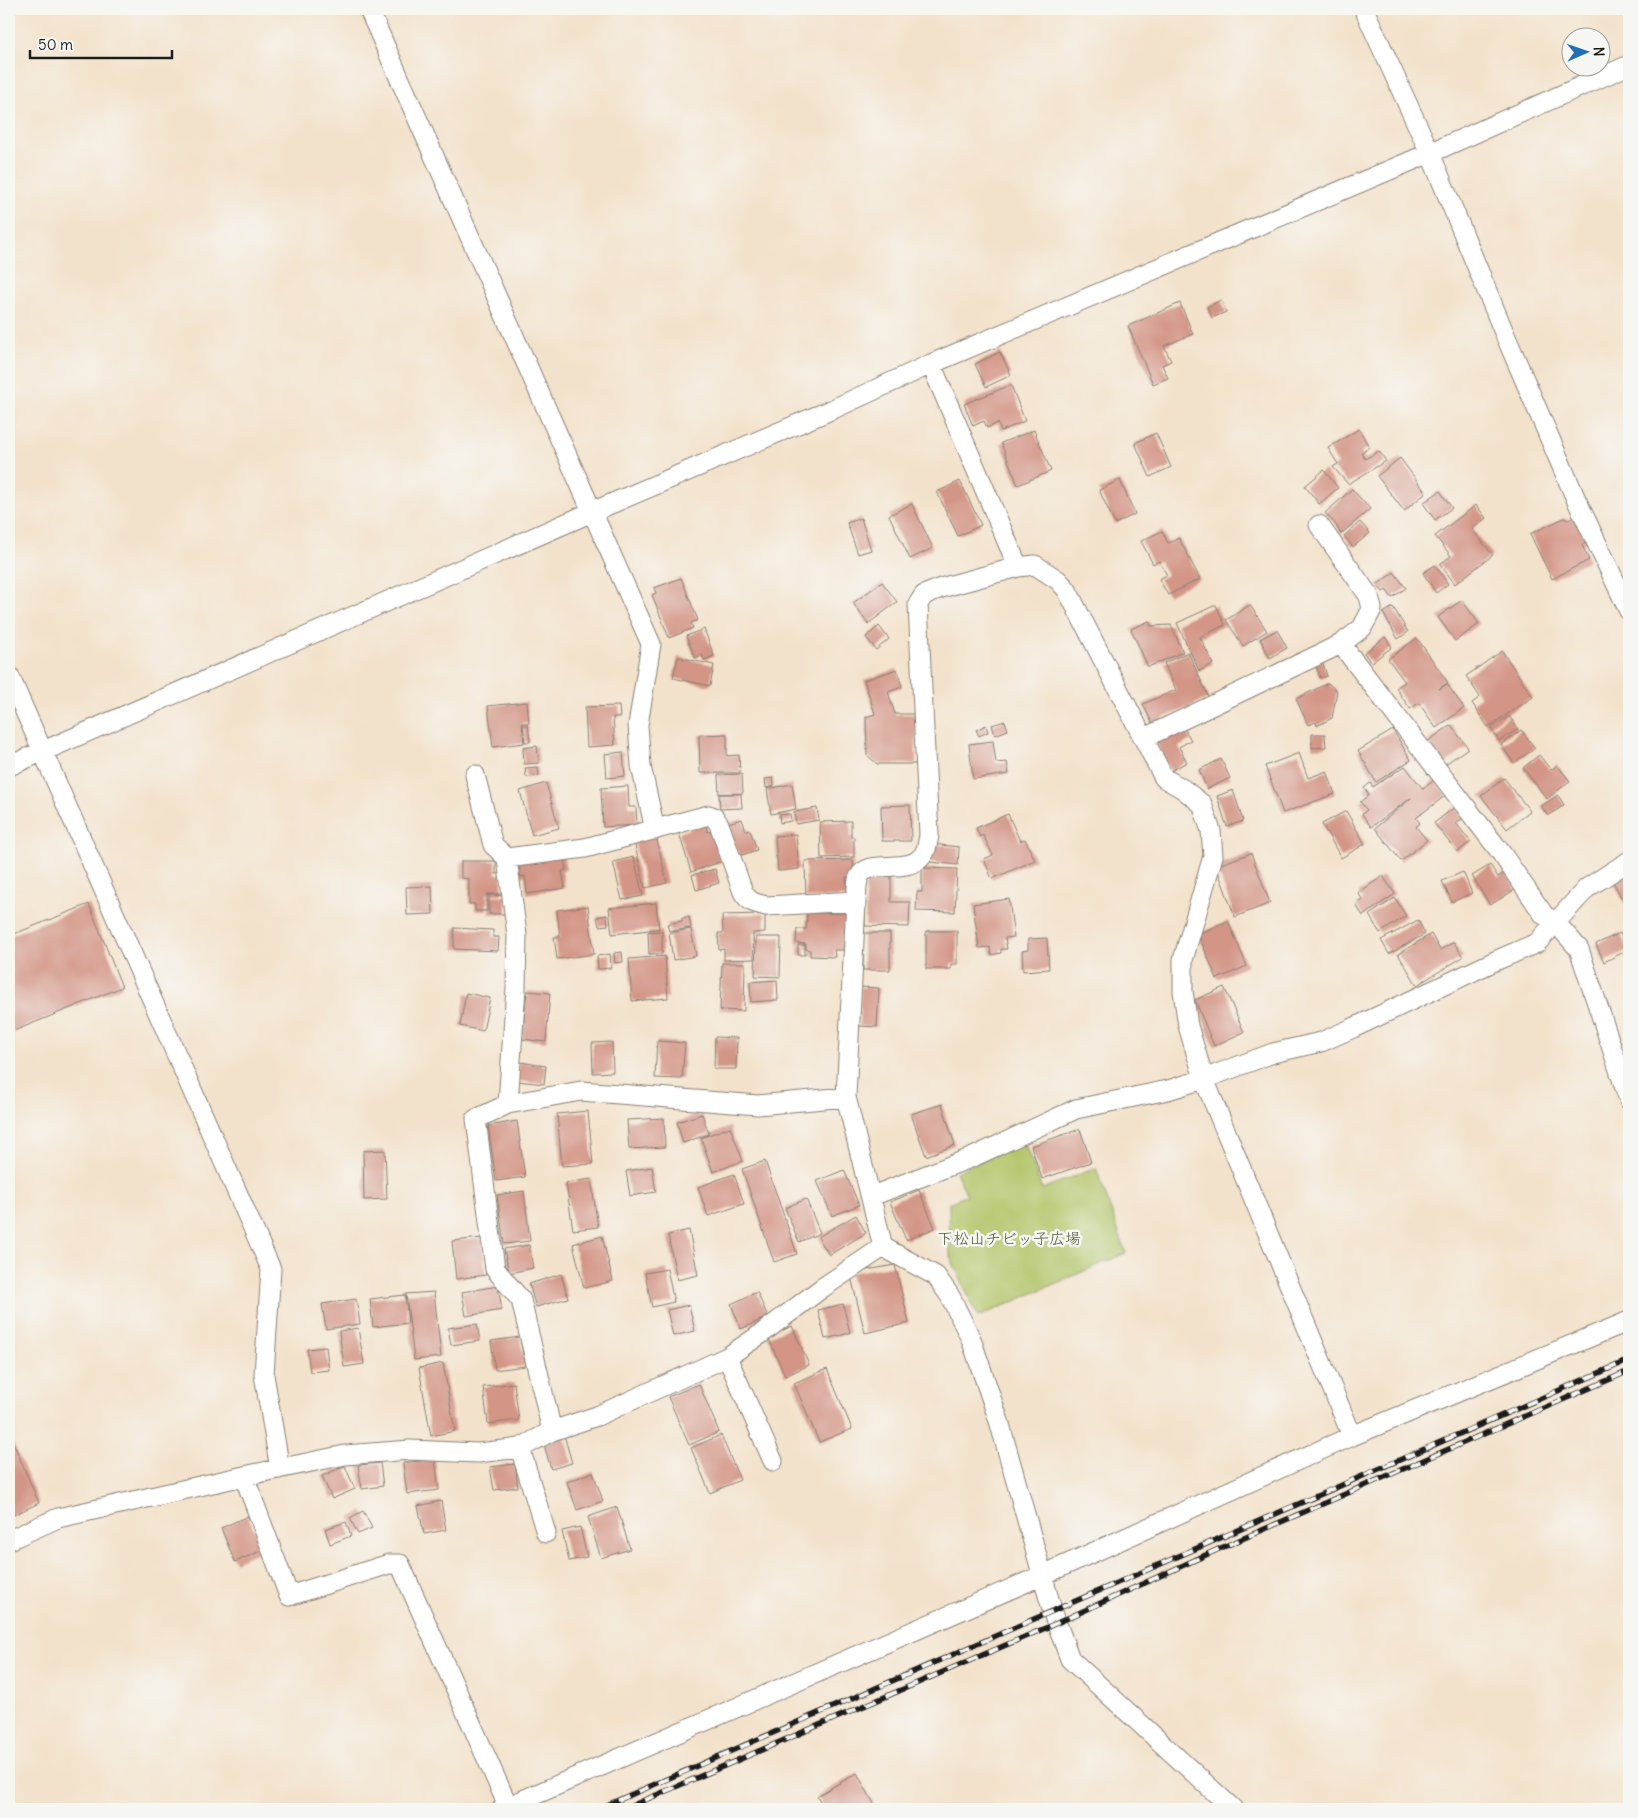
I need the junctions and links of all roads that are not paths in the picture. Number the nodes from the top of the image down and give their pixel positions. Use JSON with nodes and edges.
{"nodes":[{"id":1,"x":376,"y":9,"type":"edge"},
{"id":2,"x":1364,"y":9,"type":"edge"},
{"id":3,"x":1629,"y":65,"type":"edge"},
{"id":4,"x":1430,"y":153,"type":"junction"},
{"id":5,"x":931,"y":364,"type":"junction"},
{"id":6,"x":592,"y":512,"type":"junction"},
{"id":7,"x":1319,"y":525,"type":"dead end"},
{"id":8,"x":1018,"y":566,"type":"junction"},
{"id":9,"x":1629,"y":612,"type":"edge"},
{"id":10,"x":1341,"y":644,"type":"junction"},
{"id":11,"x":9,"y":675,"type":"edge"},
{"id":12,"x":1144,"y":738,"type":"junction"},
{"id":13,"x":42,"y":752,"type":"junction"},
{"id":14,"x":9,"y":766,"type":"edge"},
{"id":15,"x":475,"y":775,"type":"dead end"},
{"id":16,"x":655,"y":830,"type":"junction"},
{"id":17,"x":508,"y":858,"type":"junction"},
{"id":18,"x":1629,"y":861,"type":"edge"},
{"id":19,"x":856,"y":901,"type":"junction"},
{"id":20,"x":1555,"y":922,"type":"junction"},
{"id":21,"x":1204,"y":1079,"type":"junction"},
{"id":22,"x":846,"y":1097,"type":"junction"},
{"id":23,"x":1629,"y":1100,"type":"edge"},
{"id":24,"x":508,"y":1104,"type":"junction"},
{"id":25,"x":872,"y":1196,"type":"junction"},
{"id":26,"x":884,"y":1247,"type":"junction"},
{"id":27,"x":1629,"y":1321,"type":"edge"},
{"id":28,"x":727,"y":1357,"type":"junction"},
{"id":29,"x":552,"y":1431,"type":"junction"},
{"id":30,"x":1352,"y":1436,"type":"junction"},
{"id":31,"x":520,"y":1448,"type":"junction"},
{"id":32,"x":773,"y":1462,"type":"dead end"},
{"id":33,"x":280,"y":1469,"type":"junction"},
{"id":34,"x":244,"y":1476,"type":"junction"},
{"id":35,"x":546,"y":1533,"type":"dead end"},
{"id":36,"x":9,"y":1540,"type":"edge"},
{"id":37,"x":1043,"y":1575,"type":"junction"},
{"id":38,"x":505,"y":1808,"type":"edge"},
{"id":39,"x":1234,"y":1809,"type":"edge"}],
"edges":[{"from":1,"to":6,"type":"street"},
{"from":2,"to":4,"type":"street"},
{"from":3,"to":4,"type":"street"},
{"from":4,"to":5,"type":"street"},
{"from":4,"to":9,"type":"street"},
{"from":5,"to":6,"type":"street"},
{"from":5,"to":8,"type":"street"},
{"from":6,"to":13,"type":"street"},
{"from":6,"to":16,"type":"street"},
{"from":7,"to":10,"type":"street"},
{"from":8,"to":12,"type":"street"},
{"from":8,"to":19,"type":"street"},
{"from":10,"to":12,"type":"street"},
{"from":10,"to":20,"type":"street"},
{"from":11,"to":13,"type":"street"},
{"from":12,"to":21,"type":"street"},
{"from":13,"to":14,"type":"street"},
{"from":13,"to":33,"type":"street"},
{"from":15,"to":17,"type":"street"},
{"from":16,"to":17,"type":"street"},
{"from":16,"to":19,"type":"street"},
{"from":17,"to":24,"type":"street"},
{"from":18,"to":20,"type":"street"},
{"from":19,"to":22,"type":"street"},
{"from":20,"to":21,"type":"street"},
{"from":20,"to":23,"type":"street"},
{"from":21,"to":25,"type":"street"},
{"from":21,"to":30,"type":"street"},
{"from":22,"to":24,"type":"street"},
{"from":22,"to":25,"type":"street"},
{"from":24,"to":29,"type":"street"},
{"from":25,"to":26,"type":"street"},
{"from":26,"to":28,"type":"street"},
{"from":26,"to":37,"type":"street"},
{"from":27,"to":30,"type":"street"},
{"from":28,"to":29,"type":"street"},
{"from":28,"to":32,"type":"street"},
{"from":29,"to":31,"type":"street"},
{"from":30,"to":37,"type":"street"},
{"from":31,"to":33,"type":"street"},
{"from":31,"to":35,"type":"street"},
{"from":33,"to":34,"type":"street"},
{"from":34,"to":36,"type":"street"},
{"from":34,"to":38,"type":"street"},
{"from":37,"to":38,"type":"street"},
{"from":37,"to":39,"type":"street"}]}
